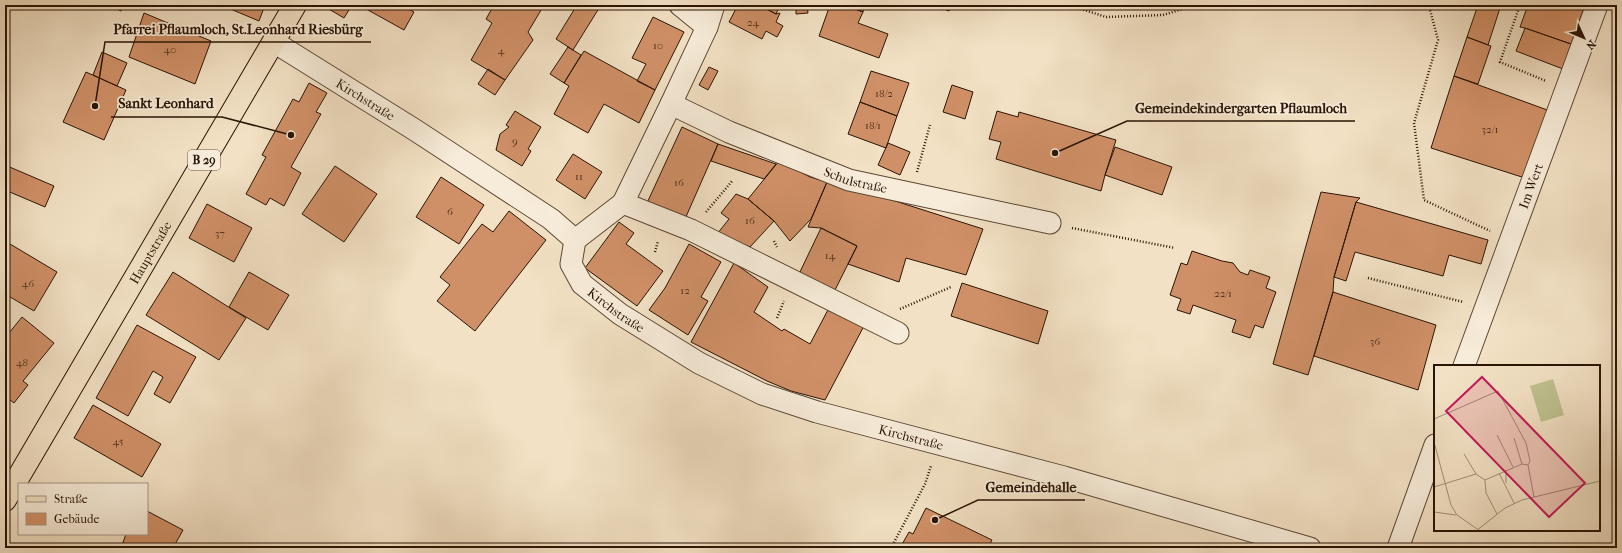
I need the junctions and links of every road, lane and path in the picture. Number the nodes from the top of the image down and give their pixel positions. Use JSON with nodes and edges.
{"nodes":[{"id":1,"x":295,"y":5,"type":"edge"},
{"id":2,"x":680,"y":5,"type":"edge"},
{"id":3,"x":714,"y":5,"type":"edge"},
{"id":4,"x":1069,"y":5,"type":"edge"},
{"id":5,"x":1196,"y":5,"type":"edge"},
{"id":6,"x":1428,"y":5,"type":"edge"},
{"id":7,"x":1520,"y":5,"type":"edge"},
{"id":8,"x":1597,"y":5,"type":"edge"},
{"id":9,"x":707,"y":27,"type":"junction"},
{"id":10,"x":274,"y":42,"type":"junction"},
{"id":11,"x":1565,"y":89,"type":"junction"},
{"id":12,"x":671,"y":104,"type":"junction"},
{"id":13,"x":930,"y":125,"type":"dead end"},
{"id":14,"x":733,"y":180,"type":"dead end"},
{"id":15,"x":911,"y":194,"type":"junction"},
{"id":16,"x":623,"y":202,"type":"junction"},
{"id":17,"x":1050,"y":223,"type":"joint"},
{"id":18,"x":691,"y":230,"type":"junction"},
{"id":19,"x":575,"y":240,"type":"junction"},
{"id":20,"x":1510,"y":240,"type":"junction"},
{"id":21,"x":1175,"y":248,"type":"dead end"},
{"id":22,"x":1368,"y":278,"type":"dead end"},
{"id":23,"x":951,"y":287,"type":"dead end"},
{"id":24,"x":1485,"y":308,"type":"junction"},
{"id":25,"x":873,"y":321,"type":"junction"},
{"id":26,"x":898,"y":333,"type":"dead end"},
{"id":27,"x":1464,"y":365,"type":"edge"},
{"id":28,"x":938,"y":443,"type":"junction"},
{"id":29,"x":1434,"y":448,"type":"edge"},
{"id":30,"x":5,"y":500,"type":"edge"},
{"id":31,"x":891,"y":548,"type":"edge"},
{"id":32,"x":1310,"y":548,"type":"edge"},
{"id":33,"x":1398,"y":548,"type":"edge"}],
"edges":[{"from":1,"to":10,"type":"main road","name":"Hauptstraße","number":"B 29"},
{"from":2,"to":9,"type":"street"},
{"from":3,"to":9,"type":"street"},
{"from":4,"to":5,"type":"path"},
{"from":6,"to":20,"type":"path"},
{"from":7,"to":11,"type":"path"},
{"from":8,"to":11,"type":"street","name":"Im Wert"},
{"from":9,"to":12,"type":"street"},
{"from":10,"to":19,"type":"street","name":"Kirchstraße"},
{"from":10,"to":30,"type":"main road","name":"Hauptstraße","number":"B 29"},
{"from":11,"to":20,"type":"street","name":"Im Wert"},
{"from":12,"to":15,"type":"street","name":"Schulstraße"},
{"from":12,"to":16,"type":"street"},
{"from":13,"to":15,"type":"path"},
{"from":14,"to":18,"type":"path"},
{"from":15,"to":17,"type":"street","name":"Schulstraße"},
{"from":16,"to":18,"type":"street"},
{"from":16,"to":19,"type":"street"},
{"from":17,"to":21,"type":"path"},
{"from":18,"to":25,"type":"street"},
{"from":19,"to":28,"type":"street","name":"Kirchstraße"},
{"from":20,"to":24,"type":"street","name":"Im Wert"},
{"from":22,"to":24,"type":"path"},
{"from":23,"to":25,"type":"path"},
{"from":24,"to":27,"type":"street","name":"Im Wert"},
{"from":25,"to":26,"type":"street"},
{"from":28,"to":31,"type":"path"},
{"from":28,"to":32,"type":"street","name":"Kirchstraße"},
{"from":29,"to":33,"type":"street"}]}
